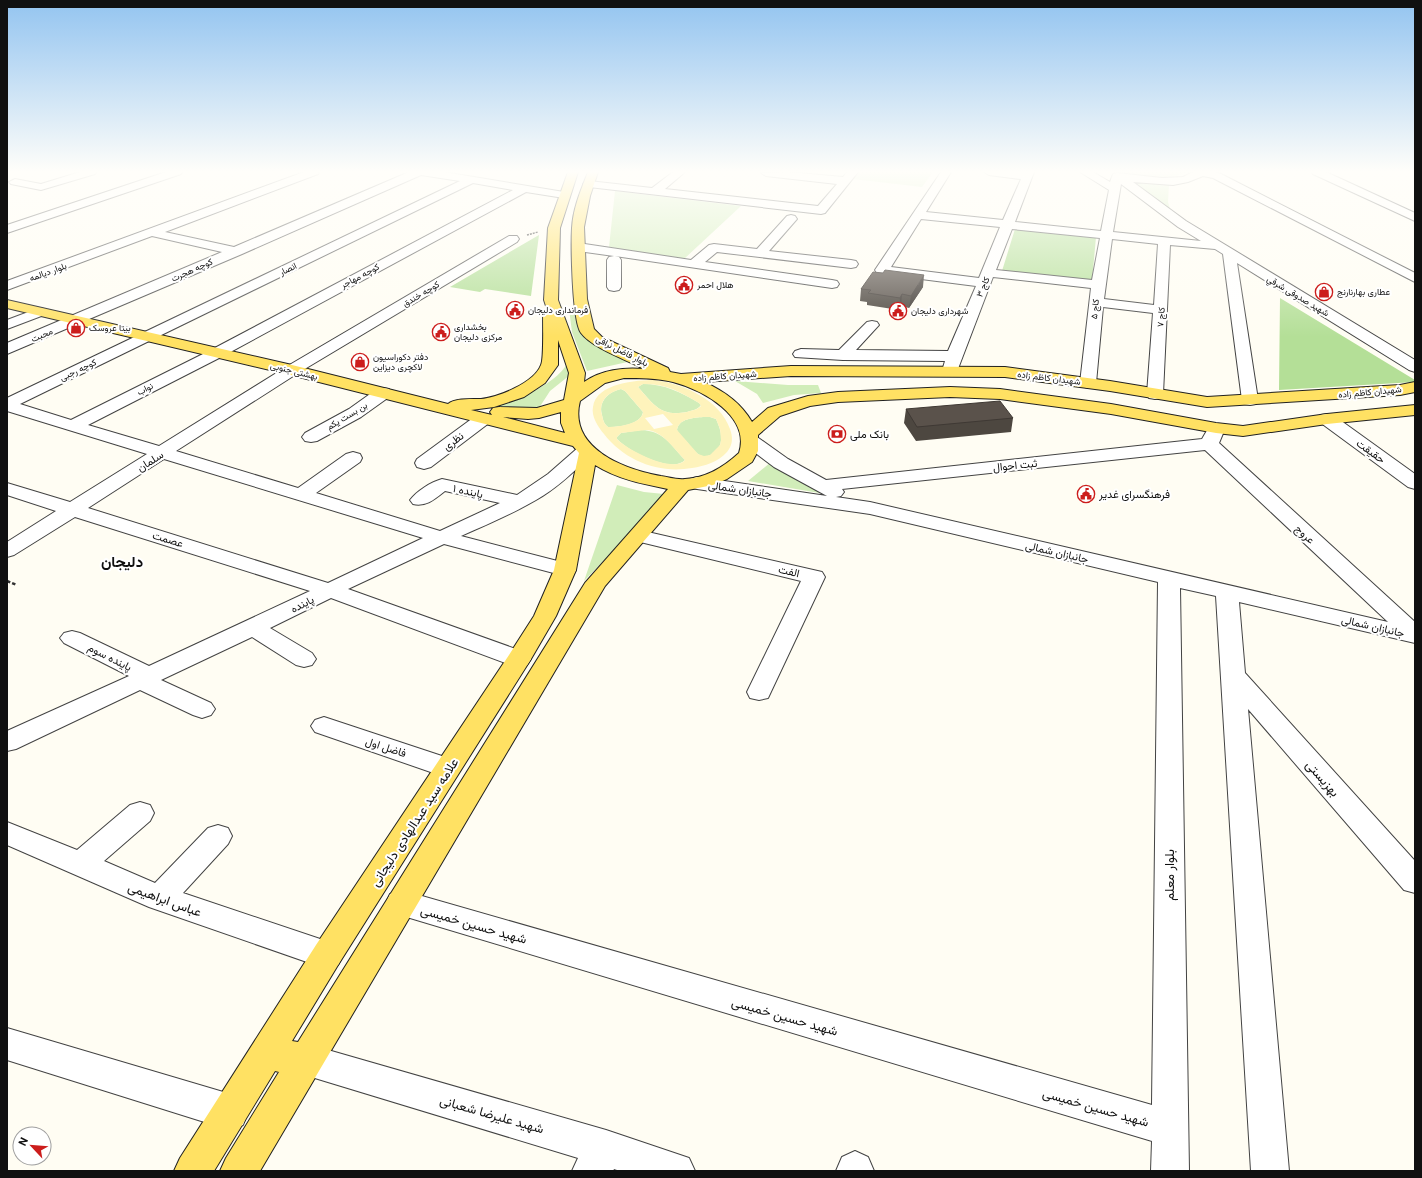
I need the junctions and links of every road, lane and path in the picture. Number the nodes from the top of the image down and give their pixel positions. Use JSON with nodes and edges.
{"nodes":[{"id":1,"x":149,"y":227,"type":"edge"},
{"id":2,"x":169,"y":227,"type":"edge"},
{"id":3,"x":293,"y":227,"type":"edge"},
{"id":4,"x":374,"y":227,"type":"edge"},
{"id":5,"x":453,"y":227,"type":"edge"},
{"id":6,"x":578,"y":227,"type":"edge"},
{"id":7,"x":783,"y":227,"type":"edge"},
{"id":8,"x":910,"y":227,"type":"edge"},
{"id":9,"x":1007,"y":227,"type":"edge"},
{"id":10,"x":1027,"y":227,"type":"edge"},
{"id":11,"x":1108,"y":227,"type":"edge"},
{"id":12,"x":1187,"y":227,"type":"edge"},
{"id":13,"x":1316,"y":227,"type":"edge"},
{"id":14,"x":554,"y":228,"type":"joint"},
{"id":15,"x":153,"y":233,"type":"junction"},
{"id":16,"x":1106,"y":235,"type":"junction"},
{"id":17,"x":513,"y":239,"type":"joint"},
{"id":18,"x":1164,"y":241,"type":"junction"},
{"id":19,"x":238,"y":251,"type":"junction"},
{"id":20,"x":578,"y":251,"type":"junction"},
{"id":21,"x":1224,"y":251,"type":"junction"},
{"id":22,"x":760,"y":253,"type":"junction"},
{"id":23,"x":614,"y":260,"type":"junction"},
{"id":24,"x":813,"y":260,"type":"junction"},
{"id":25,"x":695,"y":263,"type":"junction"},
{"id":26,"x":851,"y":264,"type":"dead end"},
{"id":27,"x":987,"y":278,"type":"junction"},
{"id":28,"x":1415,"y":278,"type":"edge"},
{"id":29,"x":800,"y":279,"type":"junction"},
{"id":30,"x":7,"y":280,"type":"edge"},
{"id":31,"x":773,"y":282,"type":"dead end"},
{"id":32,"x":832,"y":284,"type":"dead end"},
{"id":33,"x":1098,"y":285,"type":"junction"},
{"id":34,"x":7,"y":286,"type":"edge"},
{"id":35,"x":614,"y":287,"type":"dead end"},
{"id":36,"x":551,"y":300,"type":"junction"},
{"id":37,"x":1096,"y":302,"type":"junction"},
{"id":38,"x":7,"y":304,"type":"edge"},
{"id":39,"x":1161,"y":310,"type":"junction"},
{"id":40,"x":39,"y":312,"type":"junction"},
{"id":41,"x":77,"y":320,"type":"junction"},
{"id":42,"x":7,"y":325,"type":"edge"},
{"id":43,"x":872,"y":325,"type":"dead end"},
{"id":44,"x":148,"y":337,"type":"junction"},
{"id":45,"x":7,"y":350,"type":"edge"},
{"id":46,"x":217,"y":353,"type":"junction"},
{"id":47,"x":802,"y":354,"type":"dead end"},
{"id":48,"x":843,"y":354,"type":"junction"},
{"id":49,"x":952,"y":364,"type":"junction"},
{"id":50,"x":1415,"y":367,"type":"edge"},
{"id":51,"x":292,"y":370,"type":"junction"},
{"id":52,"x":677,"y":377,"type":"junction"},
{"id":53,"x":1088,"y":383,"type":"junction"},
{"id":54,"x":1110,"y":386,"type":"junction"},
{"id":55,"x":1415,"y":387,"type":"edge"},
{"id":56,"x":383,"y":393,"type":"junction"},
{"id":57,"x":1155,"y":394,"type":"junction"},
{"id":58,"x":572,"y":400,"type":"junction"},
{"id":59,"x":1250,"y":400,"type":"junction"},
{"id":60,"x":7,"y":405,"type":"edge"},
{"id":61,"x":442,"y":408,"type":"junction"},
{"id":62,"x":1111,"y":409,"type":"junction"},
{"id":63,"x":1415,"y":410,"type":"edge"},
{"id":64,"x":483,"y":419,"type":"junction"},
{"id":65,"x":1327,"y":419,"type":"junction"},
{"id":66,"x":74,"y":426,"type":"junction"},
{"id":67,"x":1212,"y":436,"type":"junction"},
{"id":68,"x":311,"y":437,"type":"dead end"},
{"id":69,"x":750,"y":438,"type":"junction"},
{"id":70,"x":585,"y":448,"type":"junction"},
{"id":71,"x":162,"y":453,"type":"junction"},
{"id":72,"x":353,"y":458,"type":"dead end"},
{"id":73,"x":424,"y":463,"type":"dead end"},
{"id":74,"x":1415,"y":483,"type":"edge"},
{"id":75,"x":689,"y":484,"type":"junction"},
{"id":76,"x":821,"y":486,"type":"junction"},
{"id":77,"x":7,"y":488,"type":"edge"},
{"id":78,"x":301,"y":495,"type":"junction"},
{"id":79,"x":420,"y":500,"type":"dead end"},
{"id":80,"x":520,"y":502,"type":"junction"},
{"id":81,"x":870,"y":508,"type":"junction"},
{"id":82,"x":72,"y":509,"type":"junction"},
{"id":83,"x":639,"y":536,"type":"junction"},
{"id":84,"x":440,"y":537,"type":"junction"},
{"id":85,"x":7,"y":551,"type":"edge"},
{"id":86,"x":565,"y":570,"type":"junction"},
{"id":87,"x":1169,"y":578,"type":"junction"},
{"id":88,"x":7,"y":581,"type":"edge"},
{"id":89,"x":17,"y":585,"type":"dead end"},
{"id":90,"x":329,"y":590,"type":"junction"},
{"id":91,"x":1227,"y":592,"type":"junction"},
{"id":92,"x":253,"y":628,"type":"junction"},
{"id":93,"x":1415,"y":635,"type":"edge"},
{"id":94,"x":72,"y":638,"type":"dead end"},
{"id":95,"x":304,"y":659,"type":"dead end"},
{"id":96,"x":519,"y":659,"type":"junction"},
{"id":97,"x":1232,"y":674,"type":"junction"},
{"id":98,"x":144,"y":678,"type":"junction"},
{"id":99,"x":759,"y":692,"type":"dead end"},
{"id":100,"x":202,"y":709,"type":"dead end"},
{"id":101,"x":324,"y":726,"type":"dead end"},
{"id":102,"x":7,"y":742,"type":"edge"},
{"id":103,"x":448,"y":768,"type":"junction"},
{"id":104,"x":140,"y":813,"type":"dead end"},
{"id":105,"x":7,"y":833,"type":"edge"},
{"id":106,"x":218,"y":836,"type":"dead end"},
{"id":107,"x":80,"y":865,"type":"junction"},
{"id":108,"x":1415,"y":881,"type":"edge"},
{"id":109,"x":160,"y":898,"type":"junction"},
{"id":110,"x":362,"y":902,"type":"junction"},
{"id":111,"x":401,"y":903,"type":"junction"},
{"id":112,"x":327,"y":955,"type":"junction"},
{"id":113,"x":7,"y":1044,"type":"edge"},
{"id":114,"x":266,"y":1053,"type":"junction"},
{"id":115,"x":307,"y":1060,"type":"junction"},
{"id":116,"x":230,"y":1112,"type":"junction"},
{"id":117,"x":1169,"y":1128,"type":"junction"},
{"id":118,"x":599,"y":1159,"type":"edge"},
{"id":119,"x":193,"y":1171,"type":"edge"},
{"id":120,"x":239,"y":1171,"type":"edge"},
{"id":121,"x":676,"y":1171,"type":"edge"},
{"id":122,"x":1170,"y":1171,"type":"edge"},
{"id":123,"x":1270,"y":1171,"type":"edge"}],
"edges":[{"from":1,"to":30,"type":"street","name":"بلوار دیالمه"},
{"from":2,"to":15,"type":"street","name":"بلوار دیالمه"},
{"from":3,"to":19,"type":"street","name":"کوچه هجرت"},
{"from":4,"to":44,"type":"street","name":"انصار"},
{"from":5,"to":46,"type":"street","name":"کوچه مهاجر"},
{"from":6,"to":20,"type":"main road","name":"بلوار فاضل نراقی"},
{"from":7,"to":22,"type":"street"},
{"from":8,"to":27,"type":"street"},
{"from":9,"to":27,"type":"street","name":"کاج ۳"},
{"from":10,"to":16,"type":"street"},
{"from":11,"to":16,"type":"street","name":"کاج ۵"},
{"from":12,"to":21,"type":"street","name":"شهید صدوقی شرقي"},
{"from":13,"to":28,"type":"street"},
{"from":14,"to":17,"type":"path"},
{"from":14,"to":36,"type":"main road"},
{"from":15,"to":19,"type":"street"},
{"from":15,"to":34,"type":"street","name":"بلوار دیالمه"},
{"from":16,"to":18,"type":"street"},
{"from":16,"to":33,"type":"street","name":"کاج ۵"},
{"from":17,"to":51,"type":"street","name":"کوچه خندق"},
{"from":18,"to":21,"type":"street"},
{"from":18,"to":39,"type":"street","name":"کاج ۷"},
{"from":19,"to":41,"type":"street","name":"کوچه هجرت"},
{"from":20,"to":23,"type":"street"},
{"from":20,"to":25,"type":"street"},
{"from":20,"to":52,"type":"main road","name":"بلوار فاضل نراقی"},
{"from":21,"to":50,"type":"street","name":"شهید صدوقی شرقي"},
{"from":21,"to":59,"type":"street"},
{"from":22,"to":24,"type":"street"},
{"from":22,"to":25,"type":"street"},
{"from":23,"to":31,"type":"street"},
{"from":23,"to":35,"type":"street"},
{"from":24,"to":26,"type":"street"},
{"from":24,"to":29,"type":"street"},
{"from":25,"to":29,"type":"street"},
{"from":27,"to":33,"type":"street"},
{"from":27,"to":49,"type":"street","name":"کاج ۳"},
{"from":29,"to":32,"type":"street"},
{"from":33,"to":37,"type":"street","name":"کاج ۵"},
{"from":36,"to":58,"type":"main road"},
{"from":36,"to":61,"type":"main road"},
{"from":37,"to":39,"type":"street"},
{"from":37,"to":53,"type":"street","name":"کاج ۵"},
{"from":38,"to":40,"type":"main road","name":"بهشتی جنوبی"},
{"from":39,"to":57,"type":"street","name":"کاج ۷"},
{"from":40,"to":41,"type":"main road","name":"بهشتی جنوبی"},
{"from":40,"to":42,"type":"street"},
{"from":41,"to":44,"type":"main road","name":"بهشتی جنوبی"},
{"from":41,"to":45,"type":"street","name":"محبت"},
{"from":43,"to":48,"type":"street"},
{"from":44,"to":46,"type":"main road","name":"بهشتی جنوبی"},
{"from":44,"to":60,"type":"street","name":"کوچه رجبی"},
{"from":46,"to":51,"type":"main road","name":"بهشتی جنوبی"},
{"from":46,"to":66,"type":"street","name":"نواب"},
{"from":47,"to":48,"type":"street"},
{"from":48,"to":49,"type":"street"},
{"from":49,"to":52,"type":"main road","name":"شهیدان کاظم زاده"},
{"from":49,"to":53,"type":"main road","name":"شهیدان کاظم زاده"},
{"from":51,"to":56,"type":"main road","name":"بهشتی جنوبی"},
{"from":51,"to":71,"type":"street","name":"سلمان"},
{"from":52,"to":58,"type":"main road"},
{"from":52,"to":69,"type":"main road"},
{"from":53,"to":54,"type":"main road","name":"شهیدان کاظم زاده"},
{"from":54,"to":57,"type":"main road","name":"شهیدان کاظم زاده"},
{"from":54,"to":62,"type":"main road"},
{"from":55,"to":59,"type":"main road","name":"شهیدان کاظم زاده"},
{"from":56,"to":61,"type":"main road","name":"بهشتی جنوبی"},
{"from":56,"to":68,"type":"street","name":"بن بست یکم"},
{"from":57,"to":59,"type":"main road","name":"شهیدان کاظم زاده"},
{"from":58,"to":61,"type":"main road"},
{"from":58,"to":70,"type":"main road"},
{"from":60,"to":66,"type":"street"},
{"from":61,"to":64,"type":"main road","name":"بهشتی جنوبی"},
{"from":62,"to":67,"type":"main road"},
{"from":62,"to":69,"type":"main road"},
{"from":63,"to":65,"type":"main road"},
{"from":64,"to":70,"type":"main road","name":"بهشتی جنوبی"},
{"from":64,"to":73,"type":"street","name":"نظری"},
{"from":65,"to":67,"type":"main road"},
{"from":65,"to":74,"type":"street","name":"حقیقت"},
{"from":66,"to":71,"type":"street"},
{"from":67,"to":76,"type":"street","name":"ثبت احوال"},
{"from":67,"to":93,"type":"street","name":"عروج"},
{"from":69,"to":75,"type":"main road"},
{"from":69,"to":76,"type":"street"},
{"from":70,"to":75,"type":"main road"},
{"from":70,"to":80,"type":"street","name":"پاینده"},
{"from":70,"to":86,"type":"main road","name":"علامه سید عبدالهادی دلیجانی"},
{"from":71,"to":78,"type":"street"},
{"from":71,"to":82,"type":"street","name":"سلمان"},
{"from":72,"to":78,"type":"street"},
{"from":75,"to":81,"type":"street","name":"جانبازان شمالی"},
{"from":75,"to":83,"type":"main road"},
{"from":76,"to":81,"type":"street"},
{"from":77,"to":82,"type":"street","name":"عصمت"},
{"from":78,"to":84,"type":"street"},
{"from":79,"to":80,"type":"street","name":"پاینده ۱"},
{"from":80,"to":84,"type":"street","name":"پاینده"},
{"from":81,"to":87,"type":"street","name":"جانبازان شمالی"},
{"from":82,"to":85,"type":"street","name":"سلمان"},
{"from":82,"to":90,"type":"street","name":"عصمت"},
{"from":83,"to":99,"type":"street","name":"الفت"},
{"from":83,"to":111,"type":"main road"},
{"from":84,"to":86,"type":"street"},
{"from":84,"to":90,"type":"street","name":"پاینده"},
{"from":86,"to":96,"type":"main road","name":"علامه سید عبدالهادی دلیجانی"},
{"from":87,"to":91,"type":"street","name":"جانبازان شمالی"},
{"from":87,"to":117,"type":"street","name":"بلوار معلم"},
{"from":88,"to":89,"type":"path"},
{"from":90,"to":92,"type":"street","name":"پاینده"},
{"from":90,"to":96,"type":"street","name":"عصمت"},
{"from":91,"to":93,"type":"street","name":"جانبازان شمالی"},
{"from":91,"to":97,"type":"street"},
{"from":92,"to":95,"type":"street"},
{"from":92,"to":98,"type":"street","name":"پاینده"},
{"from":94,"to":98,"type":"street","name":"پاینده سوم"},
{"from":96,"to":103,"type":"main road","name":"علامه سید عبدالهادی دلیجانی"},
{"from":97,"to":108,"type":"street","name":"بهزیستی"},
{"from":97,"to":123,"type":"street"},
{"from":98,"to":100,"type":"street","name":"پاینده سوم"},
{"from":98,"to":102,"type":"street","name":"پاینده"},
{"from":101,"to":103,"type":"street","name":"فاضل اول"},
{"from":103,"to":110,"type":"main road","name":"علامه سید عبدالهادی دلیجانی"},
{"from":104,"to":107,"type":"street"},
{"from":105,"to":107,"type":"street","name":"عباس ابراهیمی"},
{"from":106,"to":109,"type":"street"},
{"from":107,"to":109,"type":"street","name":"عباس ابراهیمی"},
{"from":109,"to":112,"type":"street","name":"عباس ابراهیمی"},
{"from":110,"to":111,"type":"main road"},
{"from":110,"to":112,"type":"main road","name":"علامه سید عبدالهادی دلیجانی"},
{"from":111,"to":115,"type":"main road"},
{"from":111,"to":117,"type":"street","name":"شهید حسین خمیسی"},
{"from":112,"to":114,"type":"main road","name":"علامه سید عبدالهادی دلیجانی"},
{"from":113,"to":116,"type":"street"},
{"from":114,"to":115,"type":"main road"},
{"from":114,"to":116,"type":"main road","name":"علامه سید عبدالهادی دلیجانی"},
{"from":115,"to":118,"type":"street","name":"شهید علیرضا شعبانی"},
{"from":115,"to":120,"type":"main road"},
{"from":116,"to":119,"type":"main road","name":"علامه سید عبدالهادی دلیجانی"},
{"from":117,"to":122,"type":"street","name":"بلوار معلم"},
{"from":118,"to":121,"type":"street","name":"شهید علیرضا شعبانی"}]}
